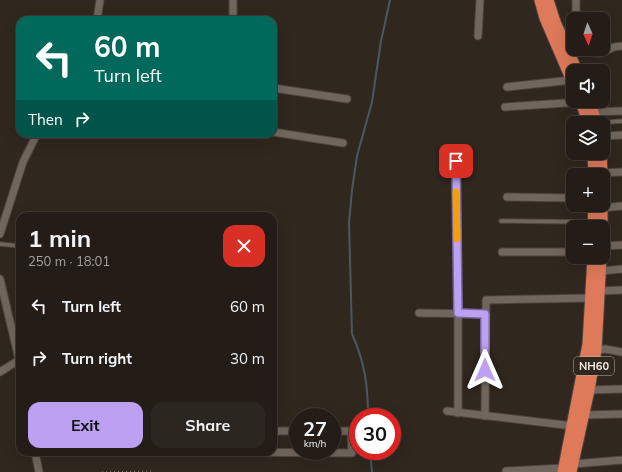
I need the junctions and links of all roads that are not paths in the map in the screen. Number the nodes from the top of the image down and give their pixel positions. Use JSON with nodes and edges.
{"nodes":[{"id":1,"x":99,"y":0,"type":"edge"},
{"id":2,"x":233,"y":0,"type":"edge"},
{"id":3,"x":480,"y":0,"type":"edge"},
{"id":4,"x":540,"y":0,"type":"edge"},
{"id":5,"x":548,"y":0,"type":"edge"},
{"id":6,"x":576,"y":0,"type":"edge"},
{"id":7,"x":576,"y":12,"type":"edge"},
{"id":8,"x":97,"y":16,"type":"edge"},
{"id":9,"x":232,"y":16,"type":"edge"},
{"id":10,"x":478,"y":36,"type":"dead end"},
{"id":11,"x":622,"y":46,"type":"edge"},
{"id":12,"x":610,"y":49,"type":"edge"},
{"id":13,"x":569,"y":64,"type":"edge"},
{"id":14,"x":571,"y":64,"type":"edge"},
{"id":15,"x":566,"y":77,"type":"edge"},
{"id":16,"x":507,"y":87,"type":"dead end"},
{"id":17,"x":277,"y":89,"type":"edge"},
{"id":18,"x":346,"y":99,"type":"dead end"},
{"id":19,"x":505,"y":107,"type":"dead end"},
{"id":20,"x":586,"y":109,"type":"edge"},
{"id":21,"x":622,"y":111,"type":"edge"},
{"id":22,"x":622,"y":121,"type":"edge"},
{"id":23,"x":610,"y":122,"type":"edge"},
{"id":24,"x":277,"y":133,"type":"edge"},
{"id":25,"x":622,"y":134,"type":"edge"},
{"id":26,"x":610,"y":135,"type":"edge"},
{"id":27,"x":35,"y":138,"type":"edge"},
{"id":28,"x":343,"y":143,"type":"dead end"},
{"id":29,"x":456,"y":161,"type":"dead end"},
{"id":30,"x":622,"y":172,"type":"edge"},
{"id":31,"x":610,"y":173,"type":"edge"},
{"id":32,"x":507,"y":196,"type":"dead end"},
{"id":33,"x":566,"y":198,"type":"edge"},
{"id":34,"x":610,"y":206,"type":"edge"},
{"id":35,"x":622,"y":206,"type":"edge"},
{"id":36,"x":501,"y":221,"type":"dead end"},
{"id":37,"x":566,"y":224,"type":"edge"},
{"id":38,"x":0,"y":234,"type":"edge"},
{"id":39,"x":0,"y":244,"type":"edge"},
{"id":40,"x":622,"y":245,"type":"edge"},
{"id":41,"x":16,"y":246,"type":"edge"},
{"id":42,"x":610,"y":246,"type":"edge"},
{"id":43,"x":502,"y":252,"type":"dead end"},
{"id":44,"x":566,"y":252,"type":"edge"},
{"id":45,"x":594,"y":264,"type":"edge"},
{"id":46,"x":601,"y":264,"type":"edge"},
{"id":47,"x":622,"y":269,"type":"edge"},
{"id":48,"x":601,"y":271,"type":"junction"},
{"id":49,"x":0,"y":280,"type":"edge"},
{"id":50,"x":622,"y":290,"type":"edge"},
{"id":51,"x":596,"y":294,"type":"junction"},
{"id":52,"x":419,"y":313,"type":"dead end"},
{"id":53,"x":458,"y":313,"type":"junction"},
{"id":54,"x":485,"y":314,"type":"junction"},
{"id":55,"x":16,"y":346,"type":"edge"},
{"id":56,"x":596,"y":350,"type":"junction"},
{"id":57,"x":622,"y":352,"type":"edge"},
{"id":58,"x":16,"y":364,"type":"edge"},
{"id":59,"x":0,"y":372,"type":"edge"},
{"id":60,"x":622,"y":389,"type":"edge"},
{"id":61,"x":590,"y":390,"type":"junction"},
{"id":62,"x":447,"y":411,"type":"dead end"},
{"id":63,"x":458,"y":413,"type":"junction"},
{"id":64,"x":622,"y":414,"type":"edge"},
{"id":65,"x":584,"y":415,"type":"junction"},
{"id":66,"x":485,"y":416,"type":"junction"},
{"id":67,"x":573,"y":426,"type":"junction"},
{"id":68,"x":277,"y":431,"type":"edge"},
{"id":69,"x":289,"y":431,"type":"edge"},
{"id":70,"x":341,"y":431,"type":"edge"},
{"id":71,"x":277,"y":452,"type":"edge"},
{"id":72,"x":289,"y":453,"type":"edge"},
{"id":73,"x":341,"y":453,"type":"edge"},
{"id":74,"x":37,"y":456,"type":"edge"},
{"id":75,"x":622,"y":460,"type":"edge"},
{"id":76,"x":567,"y":469,"type":"edge"},
{"id":77,"x":506,"y":471,"type":"edge"},
{"id":78,"x":39,"y":472,"type":"edge"}],
"edges":[{"from":1,"to":8,"type":"street"},
{"from":2,"to":9,"type":"street"},
{"from":3,"to":10,"type":"street"},
{"from":4,"to":13,"type":"highway"},
{"from":5,"to":14,"type":"highway"},
{"from":6,"to":7,"type":"street"},
{"from":11,"to":12,"type":"street"},
{"from":15,"to":16,"type":"street"},
{"from":17,"to":18,"type":"street"},
{"from":19,"to":20,"type":"street"},
{"from":20,"to":21,"type":"street"},
{"from":22,"to":23,"type":"lane"},
{"from":24,"to":28,"type":"street"},
{"from":25,"to":26,"type":"street"},
{"from":27,"to":38,"type":"street"},
{"from":29,"to":53,"type":"lane"},
{"from":30,"to":31,"type":"street"},
{"from":32,"to":33,"type":"street"},
{"from":34,"to":35,"type":"street"},
{"from":36,"to":37,"type":"lane"},
{"from":39,"to":41,"type":"lane"},
{"from":40,"to":42,"type":"street"},
{"from":43,"to":44,"type":"street"},
{"from":45,"to":51,"type":"highway","number":"NH60"},
{"from":46,"to":48,"type":"highway","number":"NH60"},
{"from":47,"to":48,"type":"street"},
{"from":48,"to":51,"type":"highway","number":"NH60"},
{"from":49,"to":55,"type":"street"},
{"from":50,"to":51,"type":"street"},
{"from":51,"to":54,"type":"street"},
{"from":51,"to":56,"type":"highway","number":"NH60"},
{"from":51,"to":67,"type":"highway","number":"NH60"},
{"from":52,"to":53,"type":"street"},
{"from":53,"to":54,"type":"street"},
{"from":53,"to":63,"type":"street"},
{"from":54,"to":66,"type":"street"},
{"from":56,"to":57,"type":"street"},
{"from":56,"to":61,"type":"highway","number":"NH60"},
{"from":58,"to":59,"type":"street"},
{"from":60,"to":61,"type":"street"},
{"from":61,"to":65,"type":"highway","number":"NH60"},
{"from":62,"to":63,"type":"street"},
{"from":63,"to":66,"type":"street"},
{"from":64,"to":65,"type":"street"},
{"from":65,"to":76,"type":"highway","number":"NH60"},
{"from":66,"to":67,"type":"street"},
{"from":67,"to":76,"type":"highway","number":"NH60"},
{"from":68,"to":69,"type":"street"},
{"from":70,"to":73,"type":"street"},
{"from":71,"to":72,"type":"street"},
{"from":74,"to":78,"type":"street"},
{"from":75,"to":76,"type":"street"},
{"from":76,"to":77,"type":"street"}]}
